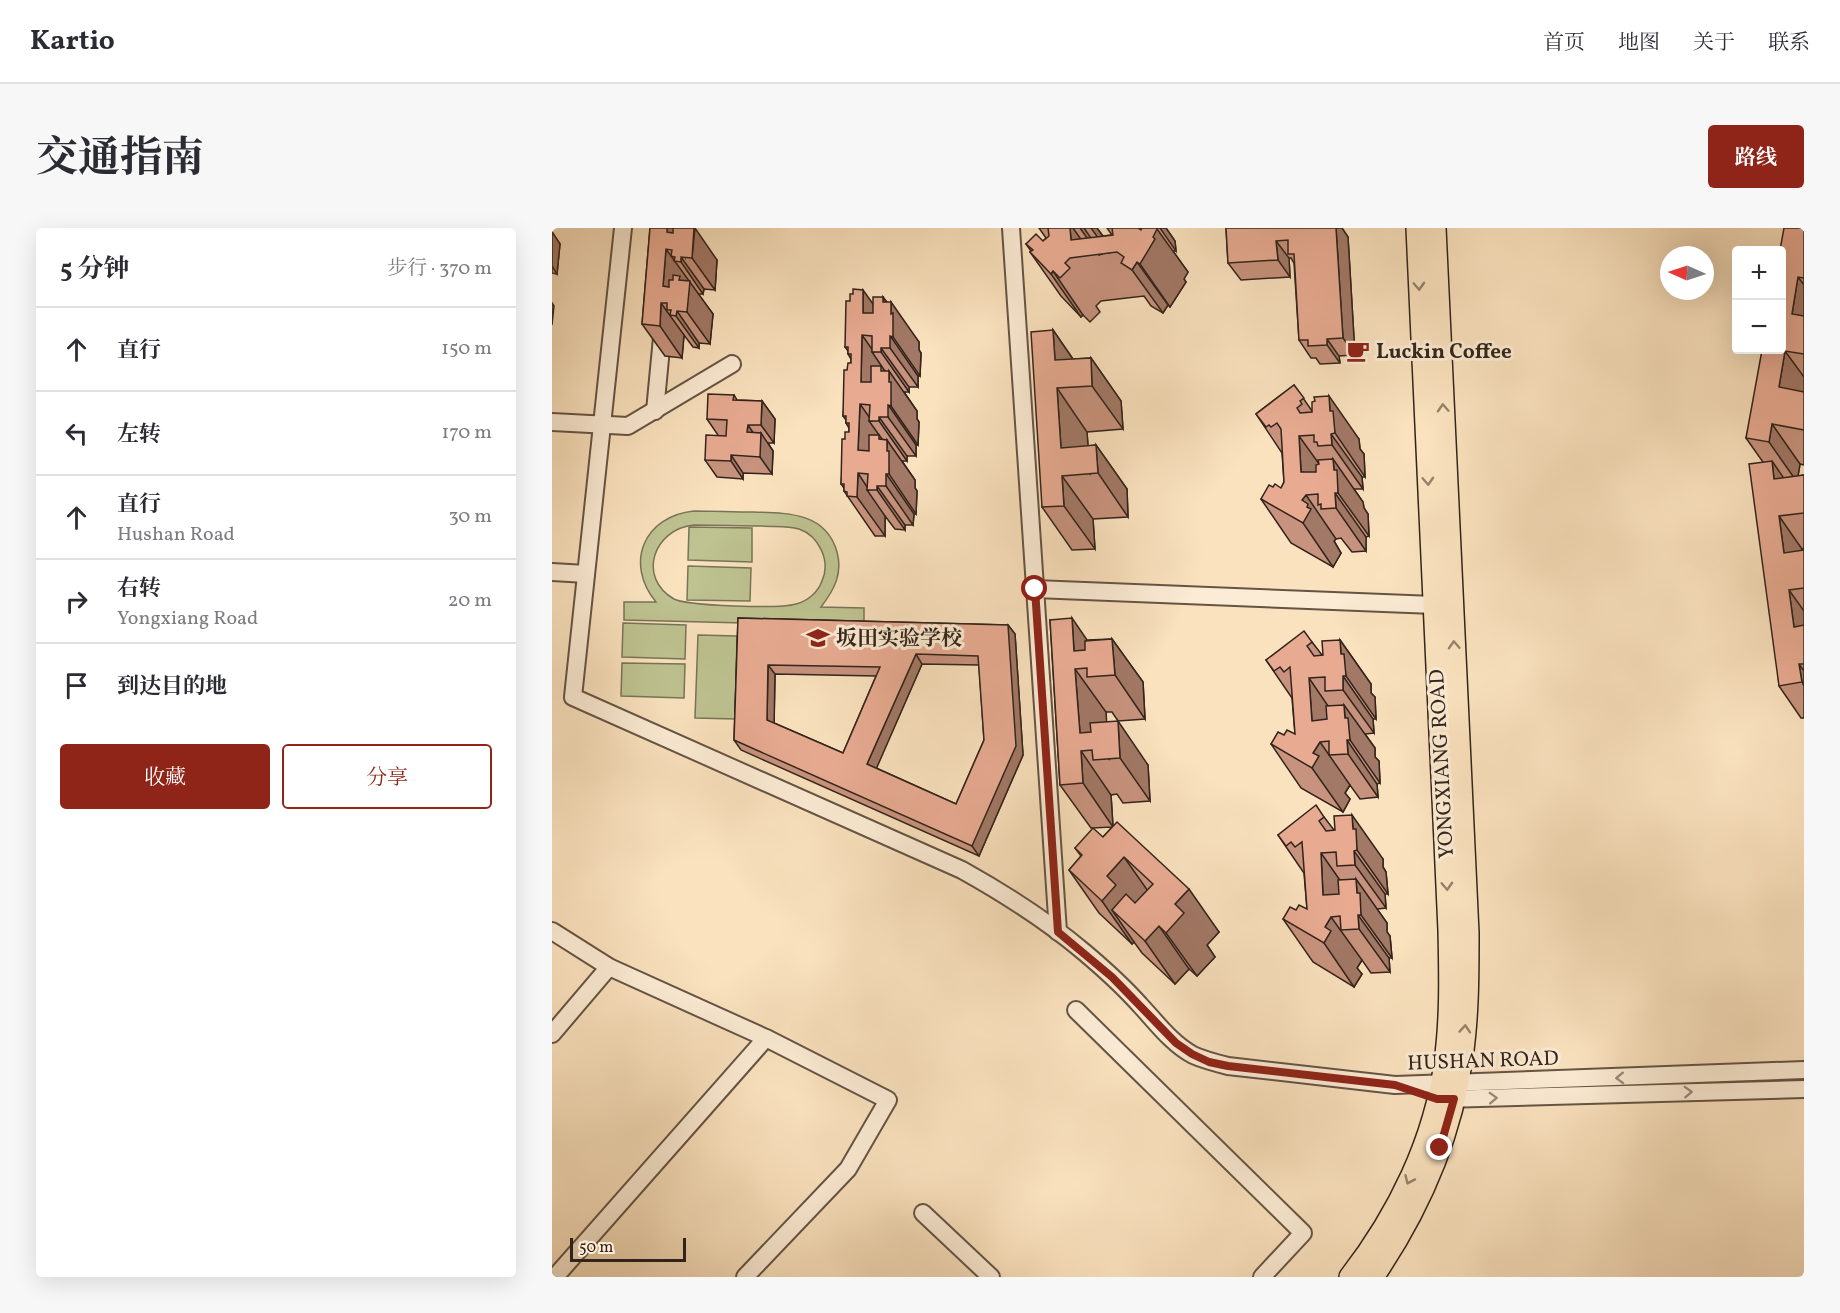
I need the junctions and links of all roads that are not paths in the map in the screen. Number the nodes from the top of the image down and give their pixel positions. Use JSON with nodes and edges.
{"nodes":[{"id":1,"x":623,"y":228,"type":"edge"},
{"id":2,"x":1011,"y":228,"type":"edge"},
{"id":3,"x":1417,"y":228,"type":"edge"},
{"id":4,"x":1435,"y":228,"type":"edge"},
{"id":5,"x":665,"y":308,"type":"edge"},
{"id":6,"x":732,"y":364,"type":"dead end"},
{"id":7,"x":654,"y":411,"type":"junction"},
{"id":8,"x":552,"y":422,"type":"edge"},
{"id":9,"x":602,"y":425,"type":"junction"},
{"id":10,"x":552,"y":572,"type":"edge"},
{"id":11,"x":586,"y":574,"type":"junction"},
{"id":12,"x":1035,"y":589,"type":"junction"},
{"id":13,"x":1434,"y":605,"type":"junction"},
{"id":14,"x":552,"y":931,"type":"edge"},
{"id":15,"x":1058,"y":932,"type":"junction"},
{"id":16,"x":609,"y":967,"type":"junction"},
{"id":17,"x":1076,"y":1010,"type":"dead end"},
{"id":18,"x":552,"y":1034,"type":"edge"},
{"id":19,"x":766,"y":1038,"type":"junction"},
{"id":20,"x":1804,"y":1070,"type":"edge"},
{"id":21,"x":1804,"y":1089,"type":"edge"},
{"id":22,"x":1447,"y":1092,"type":"junction"},
{"id":23,"x":923,"y":1213,"type":"dead end"},
{"id":24,"x":555,"y":1277,"type":"edge"},
{"id":25,"x":745,"y":1277,"type":"edge"},
{"id":26,"x":991,"y":1277,"type":"edge"},
{"id":27,"x":1262,"y":1277,"type":"edge"},
{"id":28,"x":1350,"y":1277,"type":"edge"},
{"id":29,"x":1372,"y":1277,"type":"edge"}],
"edges":[{"from":1,"to":9,"type":"street"},
{"from":2,"to":12,"type":"street"},
{"from":3,"to":13,"type":"main road","name":"YONGXIANG ROAD","one_way":true},
{"from":22,"to":4,"type":"main road","name":"YONGXIANG ROAD","one_way":true},
{"from":5,"to":7,"type":"street"},
{"from":6,"to":7,"type":"street"},
{"from":7,"to":9,"type":"street"},
{"from":8,"to":9,"type":"street"},
{"from":9,"to":11,"type":"street"},
{"from":10,"to":11,"type":"street"},
{"from":11,"to":15,"type":"street","name":"HUSHAN ROAD"},
{"from":12,"to":13,"type":"street"},
{"from":12,"to":15,"type":"street"},
{"from":13,"to":22,"type":"main road","name":"YONGXIANG ROAD","one_way":true},
{"from":14,"to":16,"type":"street"},
{"from":15,"to":22,"type":"street","name":"HUSHAN ROAD"},
{"from":16,"to":18,"type":"street"},
{"from":16,"to":19,"type":"street"},
{"from":17,"to":27,"type":"street"},
{"from":19,"to":24,"type":"street"},
{"from":19,"to":25,"type":"street"},
{"from":20,"to":22,"type":"street","name":"HUSHAN ROAD","one_way":true},
{"from":22,"to":21,"type":"street","name":"HUSHAN ROAD","one_way":true},
{"from":22,"to":28,"type":"main road","name":"YONGXIANG ROAD","one_way":true},
{"from":22,"to":29,"type":"main road","name":"YONGXIANG ROAD"},
{"from":23,"to":26,"type":"street"}]}
